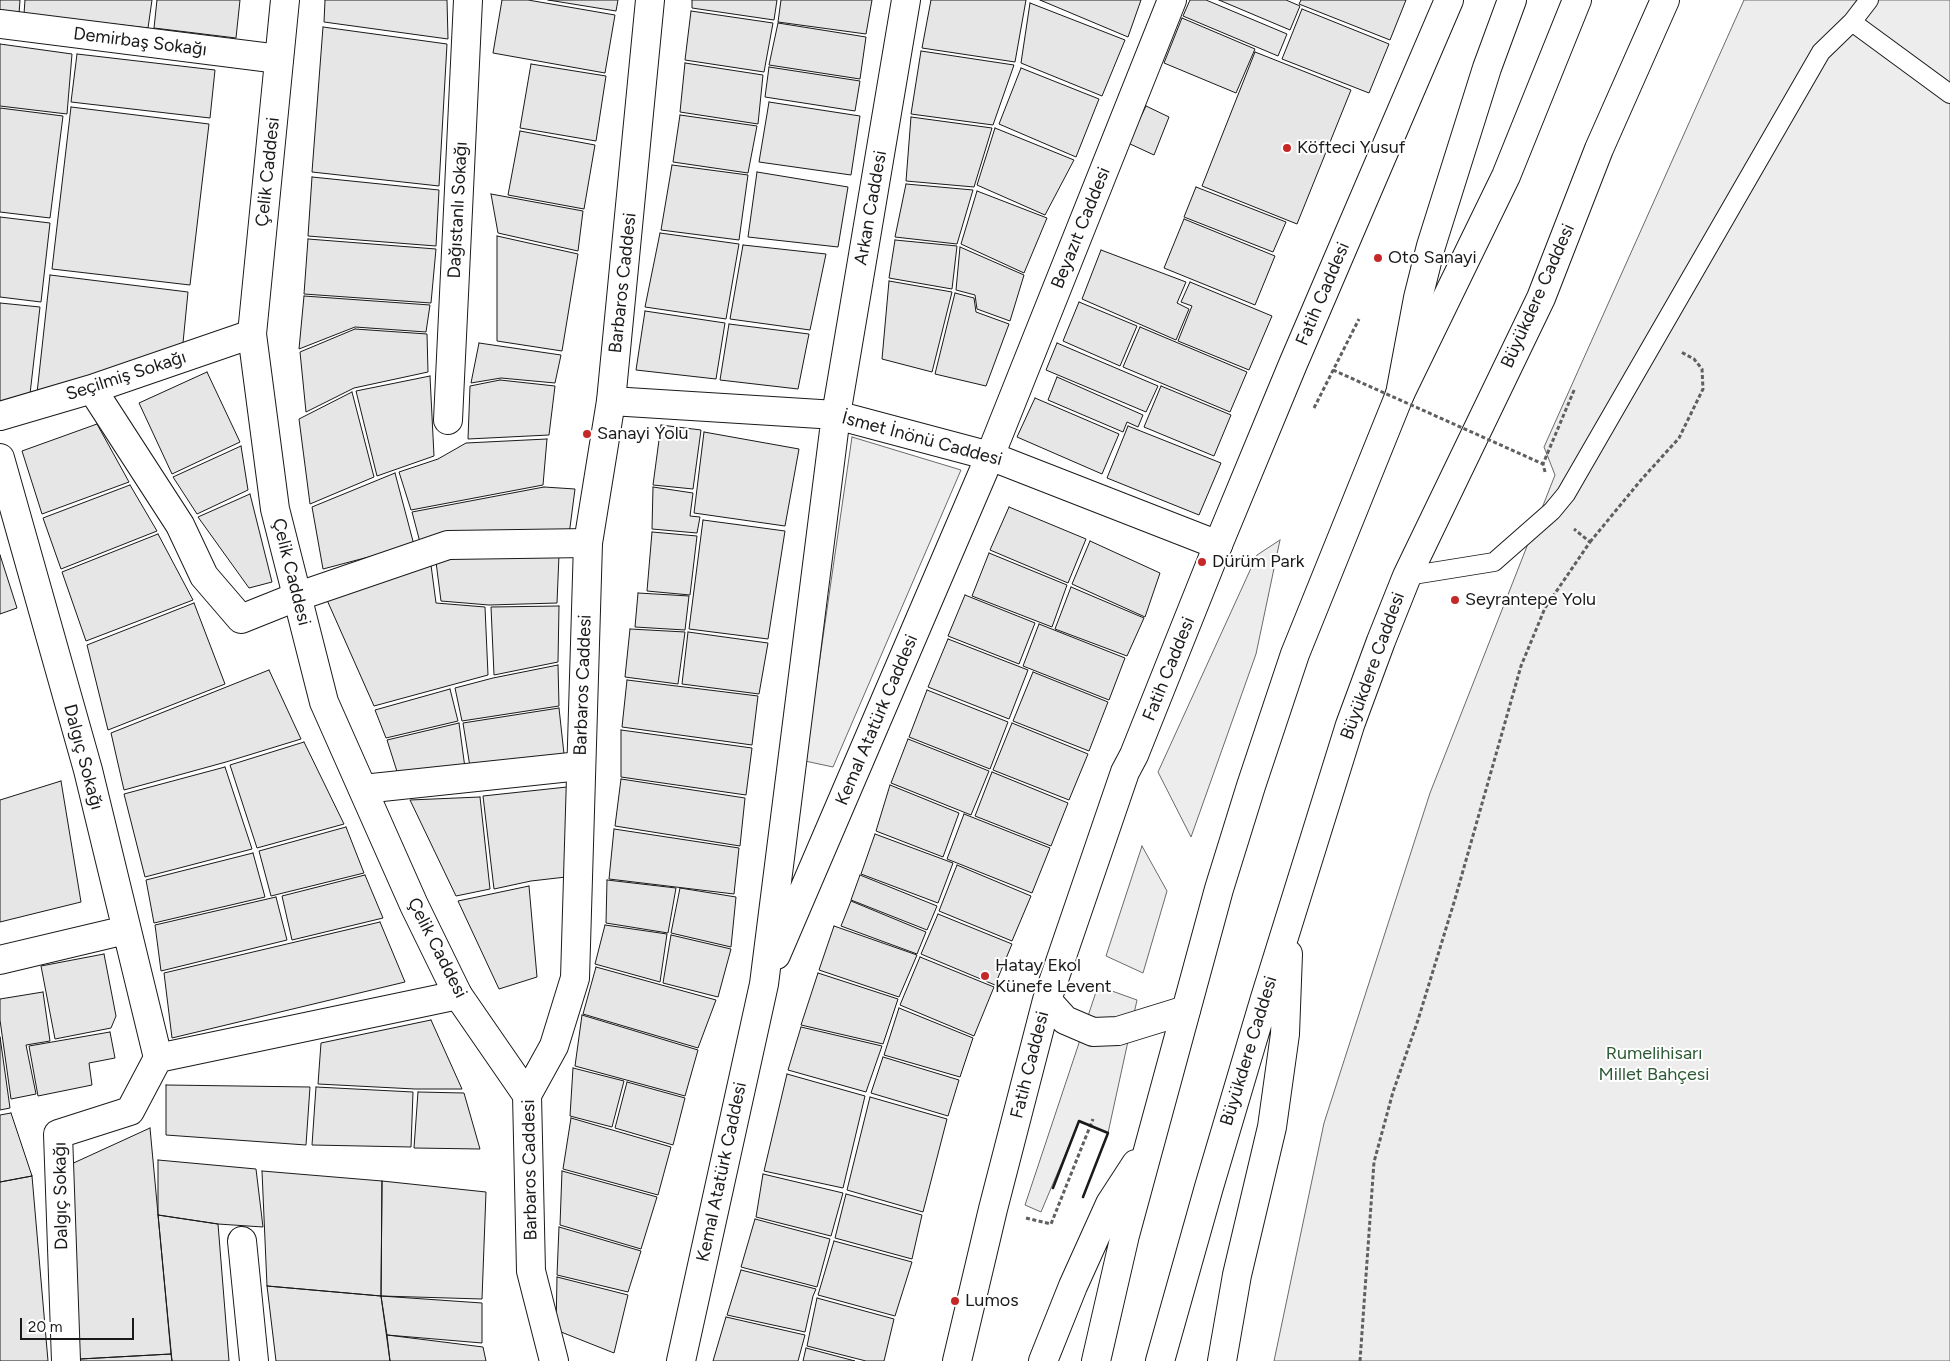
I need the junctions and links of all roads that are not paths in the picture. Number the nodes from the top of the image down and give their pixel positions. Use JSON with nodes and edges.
{"nodes":[{"id":1,"x":285,"y":0,"type":"edge"},
{"id":2,"x":468,"y":0,"type":"edge"},
{"id":3,"x":650,"y":0,"type":"edge"},
{"id":4,"x":906,"y":0,"type":"edge"},
{"id":5,"x":1172,"y":0,"type":"edge"},
{"id":6,"x":1449,"y":0,"type":"edge"},
{"id":7,"x":1512,"y":0,"type":"edge"},
{"id":8,"x":1577,"y":0,"type":"edge"},
{"id":9,"x":1665,"y":0,"type":"edge"},
{"id":10,"x":1869,"y":0,"type":"edge"},
{"id":11,"x":1852,"y":22,"type":"junction"},
{"id":12,"x":0,"y":24,"type":"edge"},
{"id":13,"x":279,"y":59,"type":"junction"},
{"id":14,"x":1950,"y":94,"type":"edge"},
{"id":15,"x":252,"y":334,"type":"junction"},
{"id":16,"x":92,"y":389,"type":"junction"},
{"id":17,"x":1400,"y":394,"type":"junction"},
{"id":18,"x":611,"y":401,"type":"junction"},
{"id":19,"x":836,"y":415,"type":"junction"},
{"id":20,"x":0,"y":416,"type":"edge"},
{"id":21,"x":448,"y":420,"type":"dead end"},
{"id":22,"x":990,"y":456,"type":"junction"},
{"id":23,"x":0,"y":458,"type":"edge"},
{"id":24,"x":588,"y":543,"type":"junction"},
{"id":25,"x":1218,"y":545,"type":"junction"},
{"id":26,"x":1407,"y":576,"type":"junction"},
{"id":27,"x":296,"y":597,"type":"junction"},
{"id":28,"x":580,"y":766,"type":"junction"},
{"id":29,"x":363,"y":789,"type":"junction"},
{"id":30,"x":1290,"y":914,"type":"junction"},
{"id":31,"x":126,"y":930,"type":"junction"},
{"id":32,"x":0,"y":960,"type":"edge"},
{"id":33,"x":764,"y":984,"type":"junction"},
{"id":34,"x":458,"y":995,"type":"junction"},
{"id":35,"x":1047,"y":1000,"type":"junction"},
{"id":36,"x":1186,"y":1010,"type":"junction"},
{"id":37,"x":158,"y":1058,"type":"junction"},
{"id":38,"x":527,"y":1095,"type":"junction"},
{"id":39,"x":1151,"y":1142,"type":"junction"},
{"id":40,"x":242,"y":1241,"type":"dead end"},
{"id":41,"x":66,"y":1361,"type":"edge"},
{"id":42,"x":254,"y":1361,"type":"edge"},
{"id":43,"x":553,"y":1361,"type":"edge"},
{"id":44,"x":681,"y":1361,"type":"edge"},
{"id":45,"x":957,"y":1361,"type":"edge"},
{"id":46,"x":1043,"y":1361,"type":"edge"},
{"id":47,"x":1096,"y":1361,"type":"edge"},
{"id":48,"x":1160,"y":1361,"type":"edge"},
{"id":49,"x":1222,"y":1361,"type":"edge"}],
"edges":[{"from":1,"to":13,"type":"main road","name":"Çelik Caddesi"},
{"from":2,"to":21,"type":"main road","name":"Dağıstanlı Sokağı"},
{"from":3,"to":18,"type":"main road","name":"Barbaros Caddesi"},
{"from":4,"to":19,"type":"main road","name":"Arkan Caddesi"},
{"from":5,"to":22,"type":"main road","name":"Beyazıt Caddesi"},
{"from":6,"to":25,"type":"main road","name":"Fatih Caddesi"},
{"from":7,"to":17,"type":"main road"},
{"from":8,"to":17,"type":"main road"},
{"from":9,"to":26,"type":"main road","name":"Büyükdere Caddesi"},
{"from":10,"to":11,"type":"lane"},
{"from":11,"to":14,"type":"lane"},
{"from":11,"to":26,"type":"lane"},
{"from":12,"to":13,"type":"main road","name":"Demirbaş Sokağı"},
{"from":13,"to":15,"type":"main road","name":"Çelik Caddesi"},
{"from":15,"to":16,"type":"main road","name":"Seçilmiş Sokağı"},
{"from":15,"to":27,"type":"main road","name":"Çelik Caddesi"},
{"from":16,"to":20,"type":"main road","name":"Seçilmiş Sokağı"},
{"from":16,"to":27,"type":"main road"},
{"from":17,"to":36,"type":"main road"},
{"from":18,"to":19,"type":"main road","name":"İsmet İnönü Caddesi"},
{"from":18,"to":24,"type":"main road","name":"Barbaros Caddesi"},
{"from":19,"to":22,"type":"main road","name":"İsmet İnönü Caddesi"},
{"from":19,"to":33,"type":"main road","name":"Kemal Atatürk Caddesi"},
{"from":22,"to":25,"type":"main road","name":"İsmet İnönü Caddesi"},
{"from":22,"to":33,"type":"main road","name":"Kemal Atatürk Caddesi"},
{"from":23,"to":31,"type":"main road","name":"Dalgıç Sokağı"},
{"from":24,"to":27,"type":"main road"},
{"from":24,"to":28,"type":"main road","name":"Barbaros Caddesi"},
{"from":25,"to":35,"type":"main road","name":"Fatih Caddesi"},
{"from":26,"to":30,"type":"main road","name":"Büyükdere Caddesi"},
{"from":27,"to":29,"type":"main road","name":"Çelik Caddesi"},
{"from":28,"to":29,"type":"main road"},
{"from":28,"to":38,"type":"main road","name":"Barbaros Caddesi"},
{"from":29,"to":34,"type":"main road","name":"Çelik Caddesi"},
{"from":30,"to":48,"type":"main road","name":"Büyükdere Caddesi"},
{"from":30,"to":49,"type":"main road"},
{"from":31,"to":32,"type":"main road"},
{"from":31,"to":37,"type":"main road","name":"Dalgıç Sokağı"},
{"from":33,"to":44,"type":"main road","name":"Kemal Atatürk Caddesi"},
{"from":34,"to":37,"type":"main road"},
{"from":34,"to":38,"type":"main road","name":"Çelik Caddesi"},
{"from":35,"to":36,"type":"main road"},
{"from":35,"to":45,"type":"main road","name":"Fatih Caddesi"},
{"from":36,"to":39,"type":"main road"},
{"from":37,"to":41,"type":"main road","name":"Dalgıç Sokağı"},
{"from":38,"to":43,"type":"main road","name":"Barbaros Caddesi"},
{"from":39,"to":46,"type":"main road"},
{"from":39,"to":47,"type":"main road"},
{"from":40,"to":42,"type":"main road"}]}
